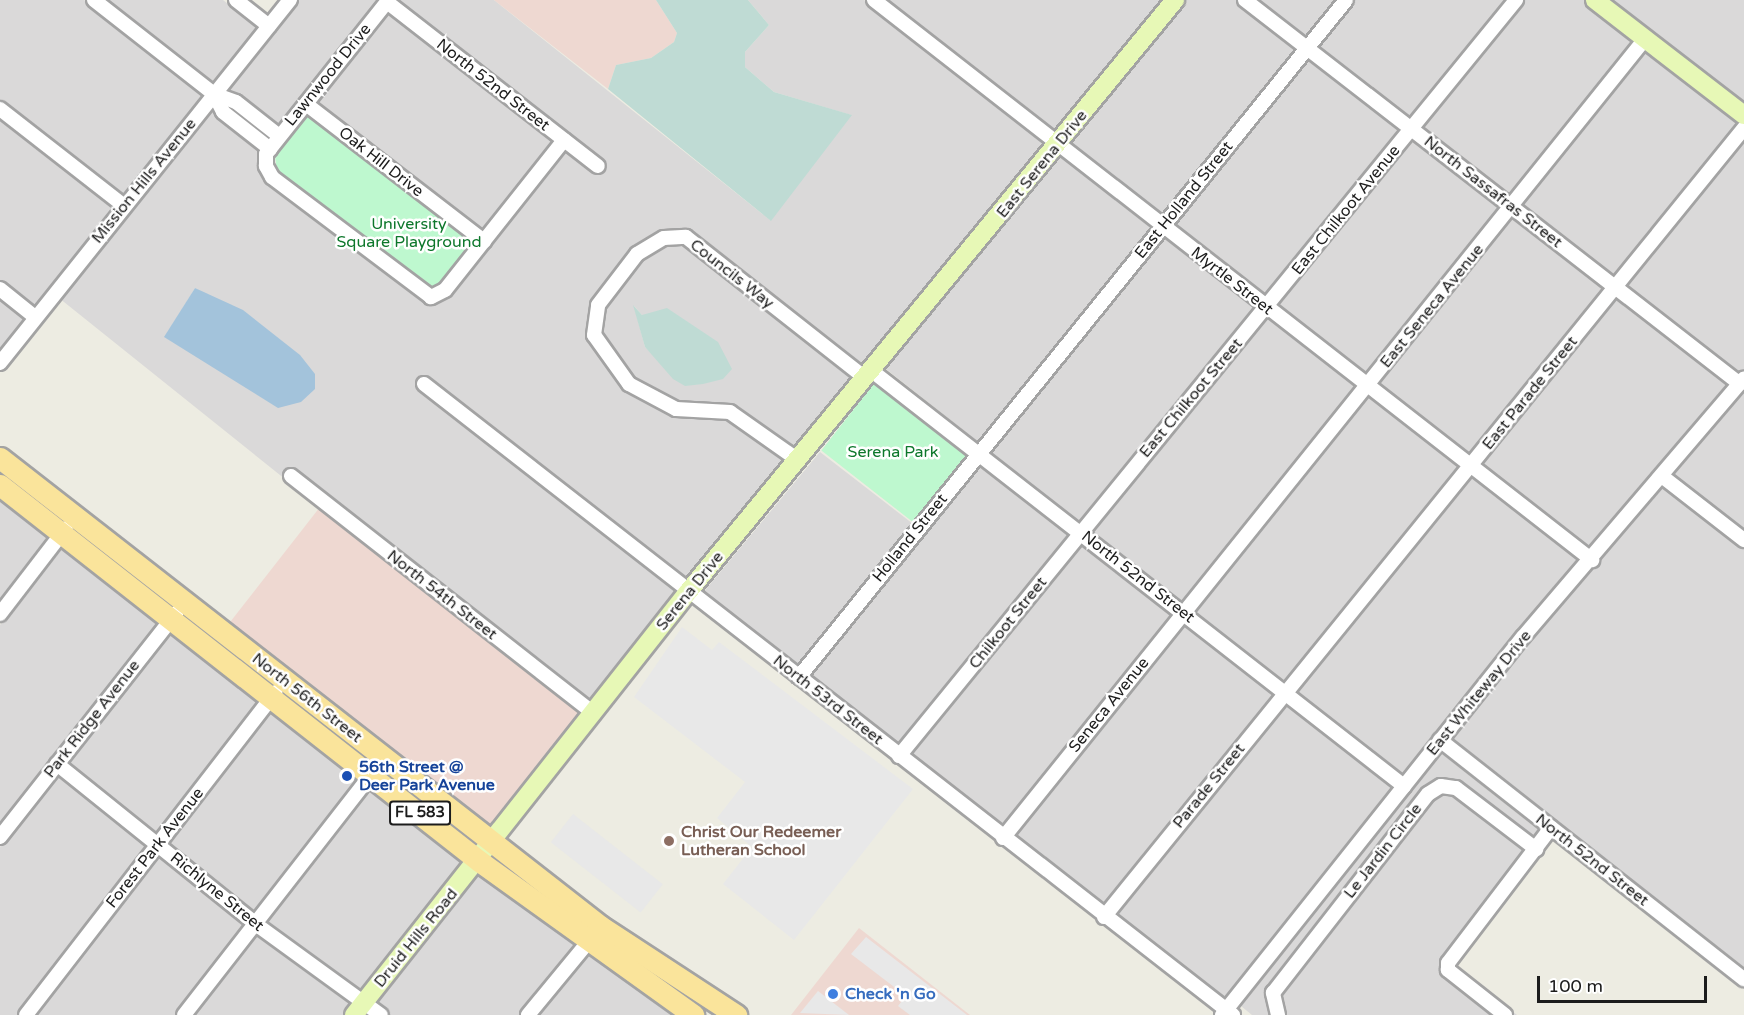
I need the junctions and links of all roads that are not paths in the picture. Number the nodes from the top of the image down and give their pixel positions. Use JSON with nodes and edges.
{"nodes":[{"id":1,"x":94,"y":0,"type":"edge"},
{"id":2,"x":236,"y":0,"type":"edge"},
{"id":3,"x":290,"y":0,"type":"edge"},
{"id":4,"x":874,"y":0,"type":"edge"},
{"id":5,"x":1175,"y":0,"type":"edge"},
{"id":6,"x":1245,"y":0,"type":"edge"},
{"id":7,"x":1346,"y":0,"type":"edge"},
{"id":8,"x":1516,"y":0,"type":"edge"},
{"id":9,"x":1595,"y":0,"type":"edge"},
{"id":10,"x":387,"y":2,"type":"joint"},
{"id":11,"x":269,"y":26,"type":"junction"},
{"id":12,"x":1645,"y":39,"type":"junction"},
{"id":13,"x":1307,"y":48,"type":"junction"},
{"id":14,"x":214,"y":94,"type":"junction"},
{"id":15,"x":306,"y":104,"type":"junction"},
{"id":16,"x":0,"y":109,"type":"edge"},
{"id":17,"x":1744,"y":115,"type":"edge"},
{"id":18,"x":1744,"y":128,"type":"edge"},
{"id":19,"x":1411,"y":129,"type":"junction"},
{"id":20,"x":279,"y":136,"type":"junction"},
{"id":21,"x":564,"y":140,"type":"junction"},
{"id":22,"x":1058,"y":145,"type":"junction"},
{"id":23,"x":270,"y":149,"type":"junction"},
{"id":24,"x":598,"y":166,"type":"dead end"},
{"id":25,"x":123,"y":205,"type":"junction"},
{"id":26,"x":1513,"y":206,"type":"junction"},
{"id":27,"x":1162,"y":227,"type":"junction"},
{"id":28,"x":484,"y":241,"type":"junction"},
{"id":29,"x":1616,"y":287,"type":"junction"},
{"id":30,"x":0,"y":289,"type":"edge"},
{"id":31,"x":1266,"y":307,"type":"junction"},
{"id":32,"x":35,"y":317,"type":"junction"},
{"id":33,"x":909,"y":327,"type":"joint"},
{"id":34,"x":0,"y":363,"type":"edge"},
{"id":35,"x":868,"y":374,"type":"junction"},
{"id":36,"x":1742,"y":381,"type":"edge"},
{"id":37,"x":424,"y":384,"type":"dead end"},
{"id":38,"x":1367,"y":386,"type":"junction"},
{"id":39,"x":1022,"y":400,"type":"joint"},
{"id":40,"x":979,"y":452,"type":"junction"},
{"id":41,"x":0,"y":458,"type":"edge"},
{"id":42,"x":798,"y":460,"type":"junction"},
{"id":43,"x":1471,"y":466,"type":"junction"},
{"id":44,"x":291,"y":476,"type":"dead end"},
{"id":45,"x":1664,"y":477,"type":"junction"},
{"id":46,"x":0,"y":485,"type":"edge"},
{"id":47,"x":1116,"y":489,"type":"joint"},
{"id":48,"x":69,"y":525,"type":"junction"},
{"id":49,"x":1082,"y":532,"type":"junction"},
{"id":50,"x":1744,"y":540,"type":"edge"},
{"id":51,"x":1592,"y":560,"type":"junction"},
{"id":52,"x":1216,"y":572,"type":"joint"},
{"id":53,"x":688,"y":592,"type":"junction"},
{"id":54,"x":178,"y":610,"type":"junction"},
{"id":55,"x":1183,"y":613,"type":"junction"},
{"id":56,"x":0,"y":614,"type":"edge"},
{"id":57,"x":1314,"y":655,"type":"joint"},
{"id":58,"x":799,"y":677,"type":"junction"},
{"id":59,"x":279,"y":689,"type":"junction"},
{"id":60,"x":1285,"y":693,"type":"junction"},
{"id":61,"x":594,"y":714,"type":"junction"},
{"id":62,"x":1440,"y":740,"type":"junction"},
{"id":63,"x":899,"y":756,"type":"junction"},
{"id":64,"x":57,"y":764,"type":"junction"},
{"id":65,"x":371,"y":774,"type":"junction"},
{"id":66,"x":1404,"y":786,"type":"junction"},
{"id":67,"x":1551,"y":828,"type":"junction"},
{"id":68,"x":0,"y":837,"type":"edge"},
{"id":69,"x":1003,"y":838,"type":"junction"},
{"id":70,"x":492,"y":843,"type":"junction"},
{"id":71,"x":158,"y":844,"type":"junction"},
{"id":72,"x":1536,"y":849,"type":"junction"},
{"id":73,"x":478,"y":861,"type":"junction"},
{"id":74,"x":1104,"y":917,"type":"junction"},
{"id":75,"x":257,"y":925,"type":"junction"},
{"id":76,"x":595,"y":933,"type":"junction"},
{"id":77,"x":1744,"y":979,"type":"edge"},
{"id":78,"x":359,"y":1009,"type":"edge"},
{"id":79,"x":722,"y":1011,"type":"edge"},
{"id":80,"x":1227,"y":1013,"type":"edge"},
{"id":81,"x":26,"y":1015,"type":"edge"},
{"id":82,"x":184,"y":1015,"type":"edge"},
{"id":83,"x":381,"y":1015,"type":"edge"},
{"id":84,"x":528,"y":1015,"type":"edge"},
{"id":85,"x":693,"y":1015,"type":"edge"},
{"id":86,"x":1278,"y":1015,"type":"edge"},
{"id":87,"x":1505,"y":1015,"type":"edge"}],
"edges":[{"from":1,"to":14,"type":"street"},
{"from":2,"to":11,"type":"street"},
{"from":3,"to":11,"type":"street","name":"Mission Hills Avenue"},
{"from":4,"to":22,"type":"street","name":"Myrtle Street"},
{"from":5,"to":22,"type":"street","name":"East Serena Drive"},
{"from":6,"to":13,"type":"street","name":"North Sassafras Street"},
{"from":7,"to":13,"type":"street","name":"East Holland Street"},
{"from":8,"to":19,"type":"street","name":"East Chilkoot Avenue"},
{"from":9,"to":12,"type":"street"},
{"from":10,"to":15,"type":"street","name":"Lawnwood Drive"},
{"from":10,"to":21,"type":"street","name":"North 52nd Street"},
{"from":11,"to":14,"type":"street","name":"Mission Hills Avenue"},
{"from":12,"to":17,"type":"street"},
{"from":12,"to":26,"type":"street","name":"East Seneca Avenue"},
{"from":13,"to":19,"type":"street","name":"North Sassafras Street"},
{"from":13,"to":27,"type":"street","name":"East Holland Street"},
{"from":14,"to":20,"type":"street"},
{"from":14,"to":23,"type":"street"},
{"from":14,"to":25,"type":"street","name":"Mission Hills Avenue"},
{"from":15,"to":20,"type":"street","name":"Lawnwood Drive"},
{"from":15,"to":28,"type":"street","name":"Oak Hill Drive"},
{"from":16,"to":25,"type":"street"},
{"from":18,"to":29,"type":"street","name":"East Parade Street"},
{"from":19,"to":26,"type":"street","name":"North Sassafras Street"},
{"from":19,"to":31,"type":"street","name":"East Chilkoot Avenue"},
{"from":20,"to":23,"type":"street","name":"Lawnwood Drive"},
{"from":21,"to":24,"type":"street","name":"North 52nd Street"},
{"from":21,"to":28,"type":"street"},
{"from":22,"to":27,"type":"street","name":"Myrtle Street"},
{"from":22,"to":33,"type":"street","name":"East Serena Drive"},
{"from":23,"to":28,"type":"street"},
{"from":25,"to":32,"type":"street","name":"Mission Hills Avenue"},
{"from":26,"to":29,"type":"street","name":"North Sassafras Street"},
{"from":26,"to":38,"type":"street","name":"East Seneca Avenue"},
{"from":27,"to":31,"type":"street","name":"Myrtle Street"},
{"from":27,"to":39,"type":"street","name":"East Holland Street"},
{"from":29,"to":36,"type":"street","name":"North Sassafras Street"},
{"from":29,"to":43,"type":"street","name":"East Parade Street"},
{"from":30,"to":32,"type":"street"},
{"from":31,"to":38,"type":"street","name":"Myrtle Street"},
{"from":31,"to":47,"type":"street","name":"East Chilkoot Street"},
{"from":32,"to":34,"type":"street","name":"Mission Hills Avenue"},
{"from":33,"to":35,"type":"street","name":"Serena Drive"},
{"from":35,"to":40,"type":"street","name":"North 52nd Street"},
{"from":35,"to":42,"type":"street","name":"Serena Drive"},
{"from":35,"to":42,"type":"street","name":"Councils Way"},
{"from":36,"to":45,"type":"street","name":"East Whiteway Drive"},
{"from":37,"to":53,"type":"street","name":"North 53rd Street"},
{"from":38,"to":43,"type":"street","name":"Myrtle Street"},
{"from":38,"to":52,"type":"street","name":"East Seneca Avenue"},
{"from":39,"to":40,"type":"street","name":"Holland Street"},
{"from":40,"to":49,"type":"street","name":"North 52nd Street"},
{"from":40,"to":58,"type":"street","name":"Holland Street"},
{"from":41,"to":48,"type":"main road","name":"North 56th Street","number":"FL 583"},
{"from":42,"to":53,"type":"street","name":"Serena Drive"},
{"from":43,"to":51,"type":"street","name":"Myrtle Street"},
{"from":43,"to":57,"type":"street","name":"East Parade Street"},
{"from":44,"to":61,"type":"street","name":"North 54th Street"},
{"from":45,"to":50,"type":"street"},
{"from":45,"to":51,"type":"street","name":"East Whiteway Drive"},
{"from":46,"to":48,"type":"main road","name":"North 56th Street","number":"FL 583"},
{"from":47,"to":49,"type":"street","name":"Chilkoot Street"},
{"from":48,"to":54,"type":"main road","name":"North 56th Street","number":"FL 583"},
{"from":48,"to":56,"type":"street"},
{"from":49,"to":55,"type":"street","name":"North 52nd Street"},
{"from":49,"to":63,"type":"street","name":"Chilkoot Street"},
{"from":51,"to":62,"type":"street","name":"East Whiteway Drive"},
{"from":52,"to":55,"type":"street","name":"Seneca Avenue"},
{"from":53,"to":58,"type":"street","name":"North 53rd Street"},
{"from":53,"to":61,"type":"street","name":"Serena Drive"},
{"from":54,"to":59,"type":"main road","name":"North 56th Street","number":"FL 583"},
{"from":54,"to":64,"type":"street","name":"Park Ridge Avenue"},
{"from":55,"to":60,"type":"street","name":"North 52nd Street"},
{"from":55,"to":69,"type":"street","name":"Seneca Avenue"},
{"from":57,"to":60,"type":"street","name":"Parade Street"},
{"from":58,"to":63,"type":"street","name":"North 53rd Street"},
{"from":59,"to":65,"type":"main road","name":"North 56th Street","number":"FL 583"},
{"from":59,"to":70,"type":"main road","name":"North 56th Street","number":"FL 583"},
{"from":59,"to":71,"type":"street","name":"Forest Park Avenue"},
{"from":60,"to":66,"type":"street","name":"North 52nd Street"},
{"from":60,"to":74,"type":"street","name":"Parade Street"},
{"from":61,"to":70,"type":"street","name":"Serena Drive"},
{"from":62,"to":66,"type":"street","name":"East Whiteway Drive"},
{"from":62,"to":67,"type":"street","name":"North 52nd Street"},
{"from":63,"to":69,"type":"street","name":"North 53rd Street"},
{"from":64,"to":68,"type":"street","name":"Park Ridge Avenue"},
{"from":64,"to":71,"type":"street","name":"Richlyne Street"},
{"from":65,"to":73,"type":"main road","name":"North 56th Street","number":"FL 583"},
{"from":65,"to":75,"type":"street"},
{"from":66,"to":80,"type":"street","name":"East Whiteway Drive"},
{"from":67,"to":72,"type":"street"},
{"from":67,"to":77,"type":"street","name":"North 52nd Street"},
{"from":69,"to":74,"type":"street","name":"North 53rd Street"},
{"from":70,"to":73,"type":"street","name":"Serena Drive"},
{"from":70,"to":76,"type":"main road","name":"North 56th Street","number":"FL 583"},
{"from":71,"to":75,"type":"street","name":"Richlyne Street"},
{"from":71,"to":81,"type":"street","name":"Forest Park Avenue"},
{"from":72,"to":86,"type":"street","name":"Le Jardin Circle"},
{"from":72,"to":87,"type":"street"},
{"from":73,"to":76,"type":"main road","name":"North 56th Street","number":"FL 583"},
{"from":73,"to":78,"type":"street","name":"Druid Hills Road"},
{"from":74,"to":80,"type":"street","name":"North 53rd Street"},
{"from":75,"to":78,"type":"street","name":"Richlyne Street"},
{"from":75,"to":82,"type":"street"},
{"from":76,"to":79,"type":"main road","name":"North 56th Street","number":"FL 583"},
{"from":76,"to":84,"type":"street"},
{"from":76,"to":85,"type":"main road","name":"North 56th Street","number":"FL 583"},
{"from":78,"to":83,"type":"street","name":"Richlyne Street"}]}
